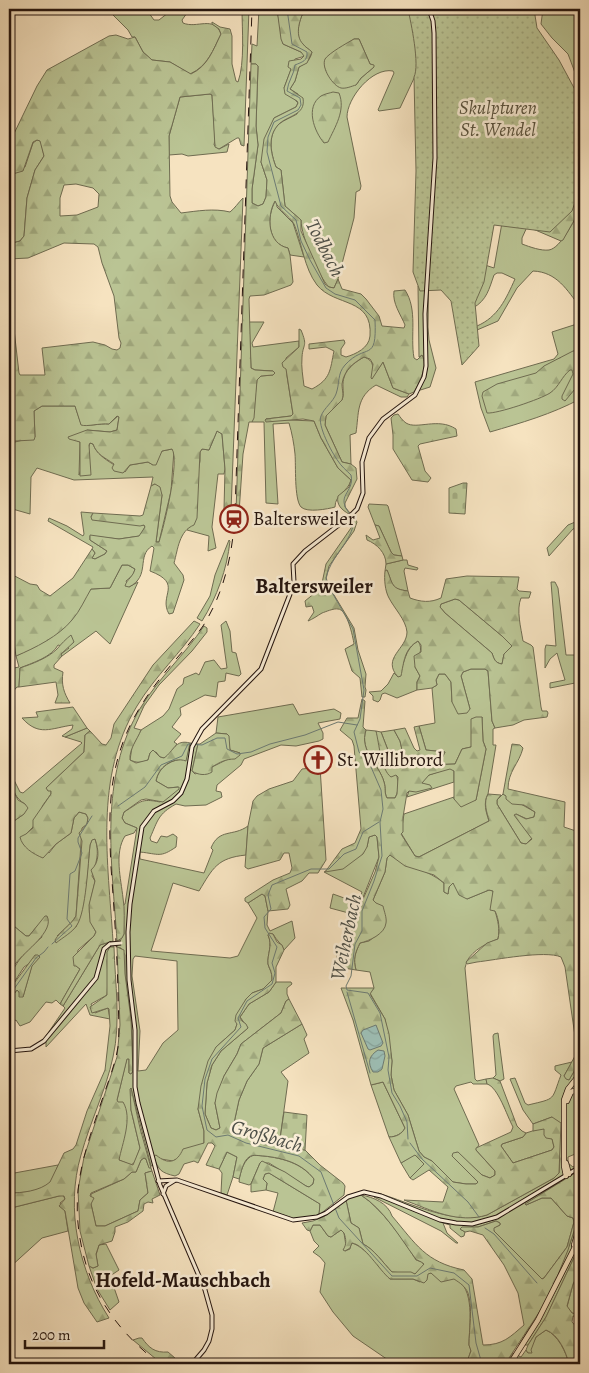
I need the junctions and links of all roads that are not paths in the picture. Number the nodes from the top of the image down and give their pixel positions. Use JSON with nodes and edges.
{"nodes":[{"id":1,"x":429,"y":9,"type":"edge"},
{"id":2,"x":128,"y":943,"type":"junction"},
{"id":3,"x":9,"y":1051,"type":"edge"},
{"id":4,"x":580,"y":1074,"type":"edge"},
{"id":5,"x":580,"y":1089,"type":"edge"},
{"id":6,"x":580,"y":1167,"type":"edge"},
{"id":7,"x":567,"y":1175,"type":"junction"},
{"id":8,"x":177,"y":1180,"type":"junction"},
{"id":9,"x":158,"y":1181,"type":"junction"},
{"id":10,"x":163,"y":1194,"type":"junction"},
{"id":11,"x":580,"y":1225,"type":"edge"},
{"id":12,"x":580,"y":1237,"type":"edge"},
{"id":13,"x":551,"y":1296,"type":"junction"},
{"id":14,"x":192,"y":1364,"type":"edge"},
{"id":15,"x":510,"y":1364,"type":"edge"}],
"edges":[{"from":1,"to":2,"type":"main road"},
{"from":2,"to":3,"type":"main road","bridge":true},
{"from":2,"to":9,"type":"main road"},
{"from":4,"to":7,"type":"highway"},
{"from":5,"to":7,"type":"highway"},
{"from":6,"to":7,"type":"main road"},
{"from":7,"to":8,"type":"main road"},
{"from":8,"to":9,"type":"main road"},
{"from":8,"to":10,"type":"main road"},
{"from":9,"to":10,"type":"main road"},
{"from":10,"to":14,"type":"main road"},
{"from":11,"to":13,"type":"highway"},
{"from":12,"to":13,"type":"highway"},
{"from":13,"to":15,"type":"highway"}]}
